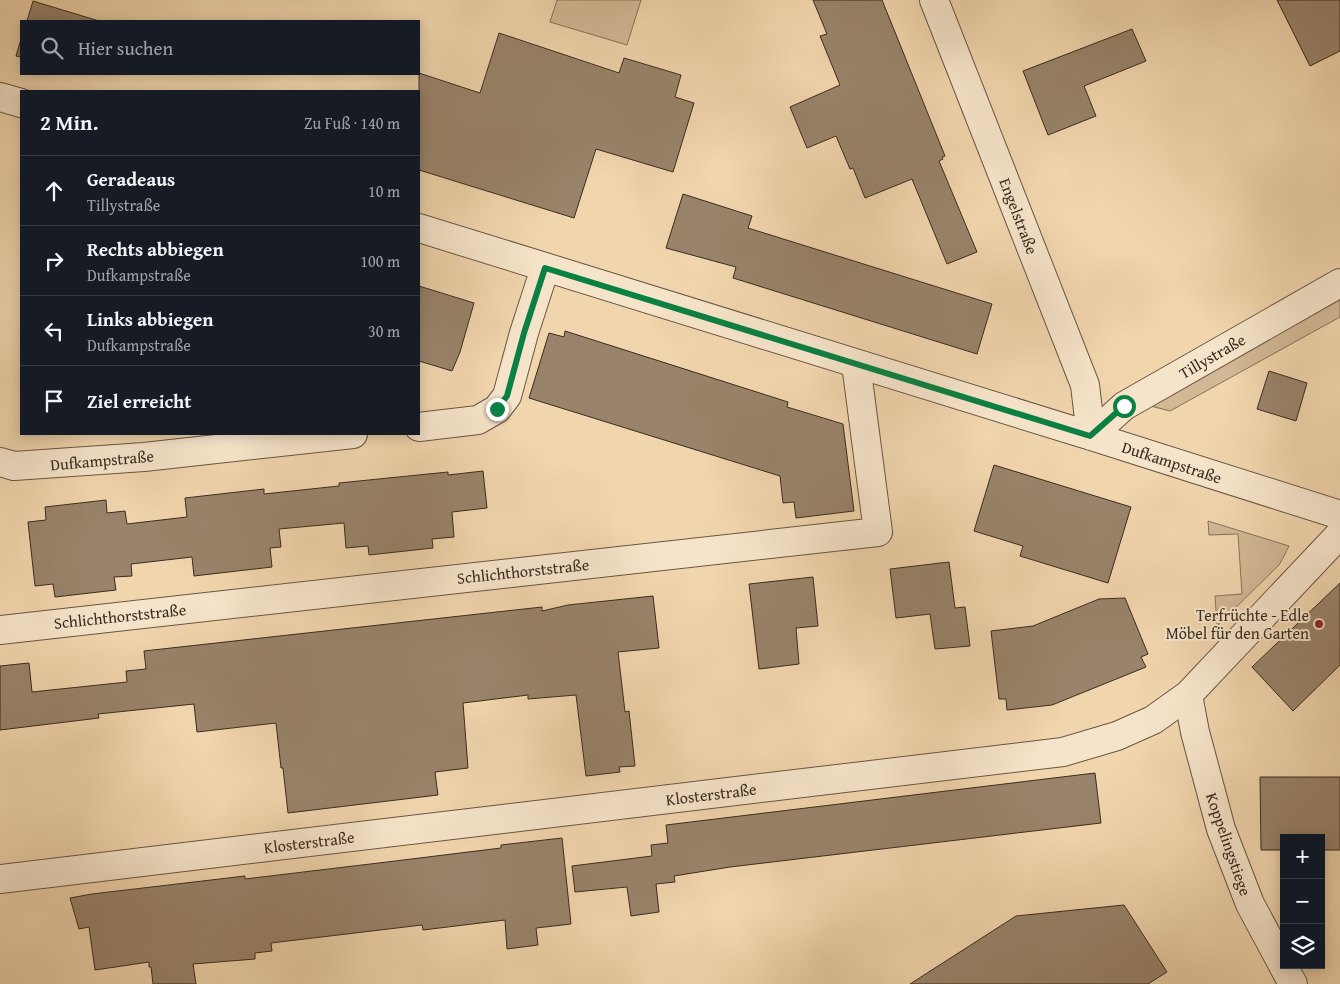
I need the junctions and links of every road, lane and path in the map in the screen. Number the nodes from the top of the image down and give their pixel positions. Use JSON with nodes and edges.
{"nodes":[{"id":1,"x":934,"y":0,"type":"edge"},
{"id":2,"x":0,"y":97,"type":"edge"},
{"id":3,"x":20,"y":104,"type":"edge"},
{"id":4,"x":420,"y":228,"type":"edge"},
{"id":5,"x":545,"y":268,"type":"junction"},
{"id":6,"x":1340,"y":283,"type":"edge"},
{"id":7,"x":856,"y":364,"type":"junction"},
{"id":8,"x":420,"y":426,"type":"edge"},
{"id":9,"x":334,"y":435,"type":"edge"},
{"id":10,"x":1090,"y":436,"type":"junction"},
{"id":11,"x":147,"y":445,"type":"edge"},
{"id":12,"x":0,"y":462,"type":"edge"},
{"id":13,"x":1340,"y":515,"type":"edge"},
{"id":14,"x":1340,"y":533,"type":"edge"},
{"id":15,"x":0,"y":630,"type":"edge"},
{"id":16,"x":1188,"y":696,"type":"junction"},
{"id":17,"x":0,"y":879,"type":"edge"},
{"id":18,"x":1293,"y":984,"type":"edge"}],
"edges":[{"from":1,"to":10,"type":"street","name":"Engelstraße"},
{"from":2,"to":3,"type":"street"},
{"from":4,"to":5,"type":"street","name":"Dufkampstraße"},
{"from":5,"to":7,"type":"street","name":"Dufkampstraße"},
{"from":5,"to":8,"type":"street"},
{"from":6,"to":10,"type":"street","name":"Tillystraße"},
{"from":7,"to":10,"type":"street","name":"Dufkampstraße"},
{"from":7,"to":15,"type":"street","name":"Schlichthorststraße"},
{"from":9,"to":11,"type":"street","name":"Dufkampstraße"},
{"from":10,"to":13,"type":"street","name":"Dufkampstraße"},
{"from":11,"to":12,"type":"street","name":"Dufkampstraße"},
{"from":14,"to":16,"type":"street","name":"Klosterstraße"},
{"from":16,"to":17,"type":"street","name":"Klosterstraße"},
{"from":16,"to":18,"type":"street","name":"Koppelingstiege"}]}
